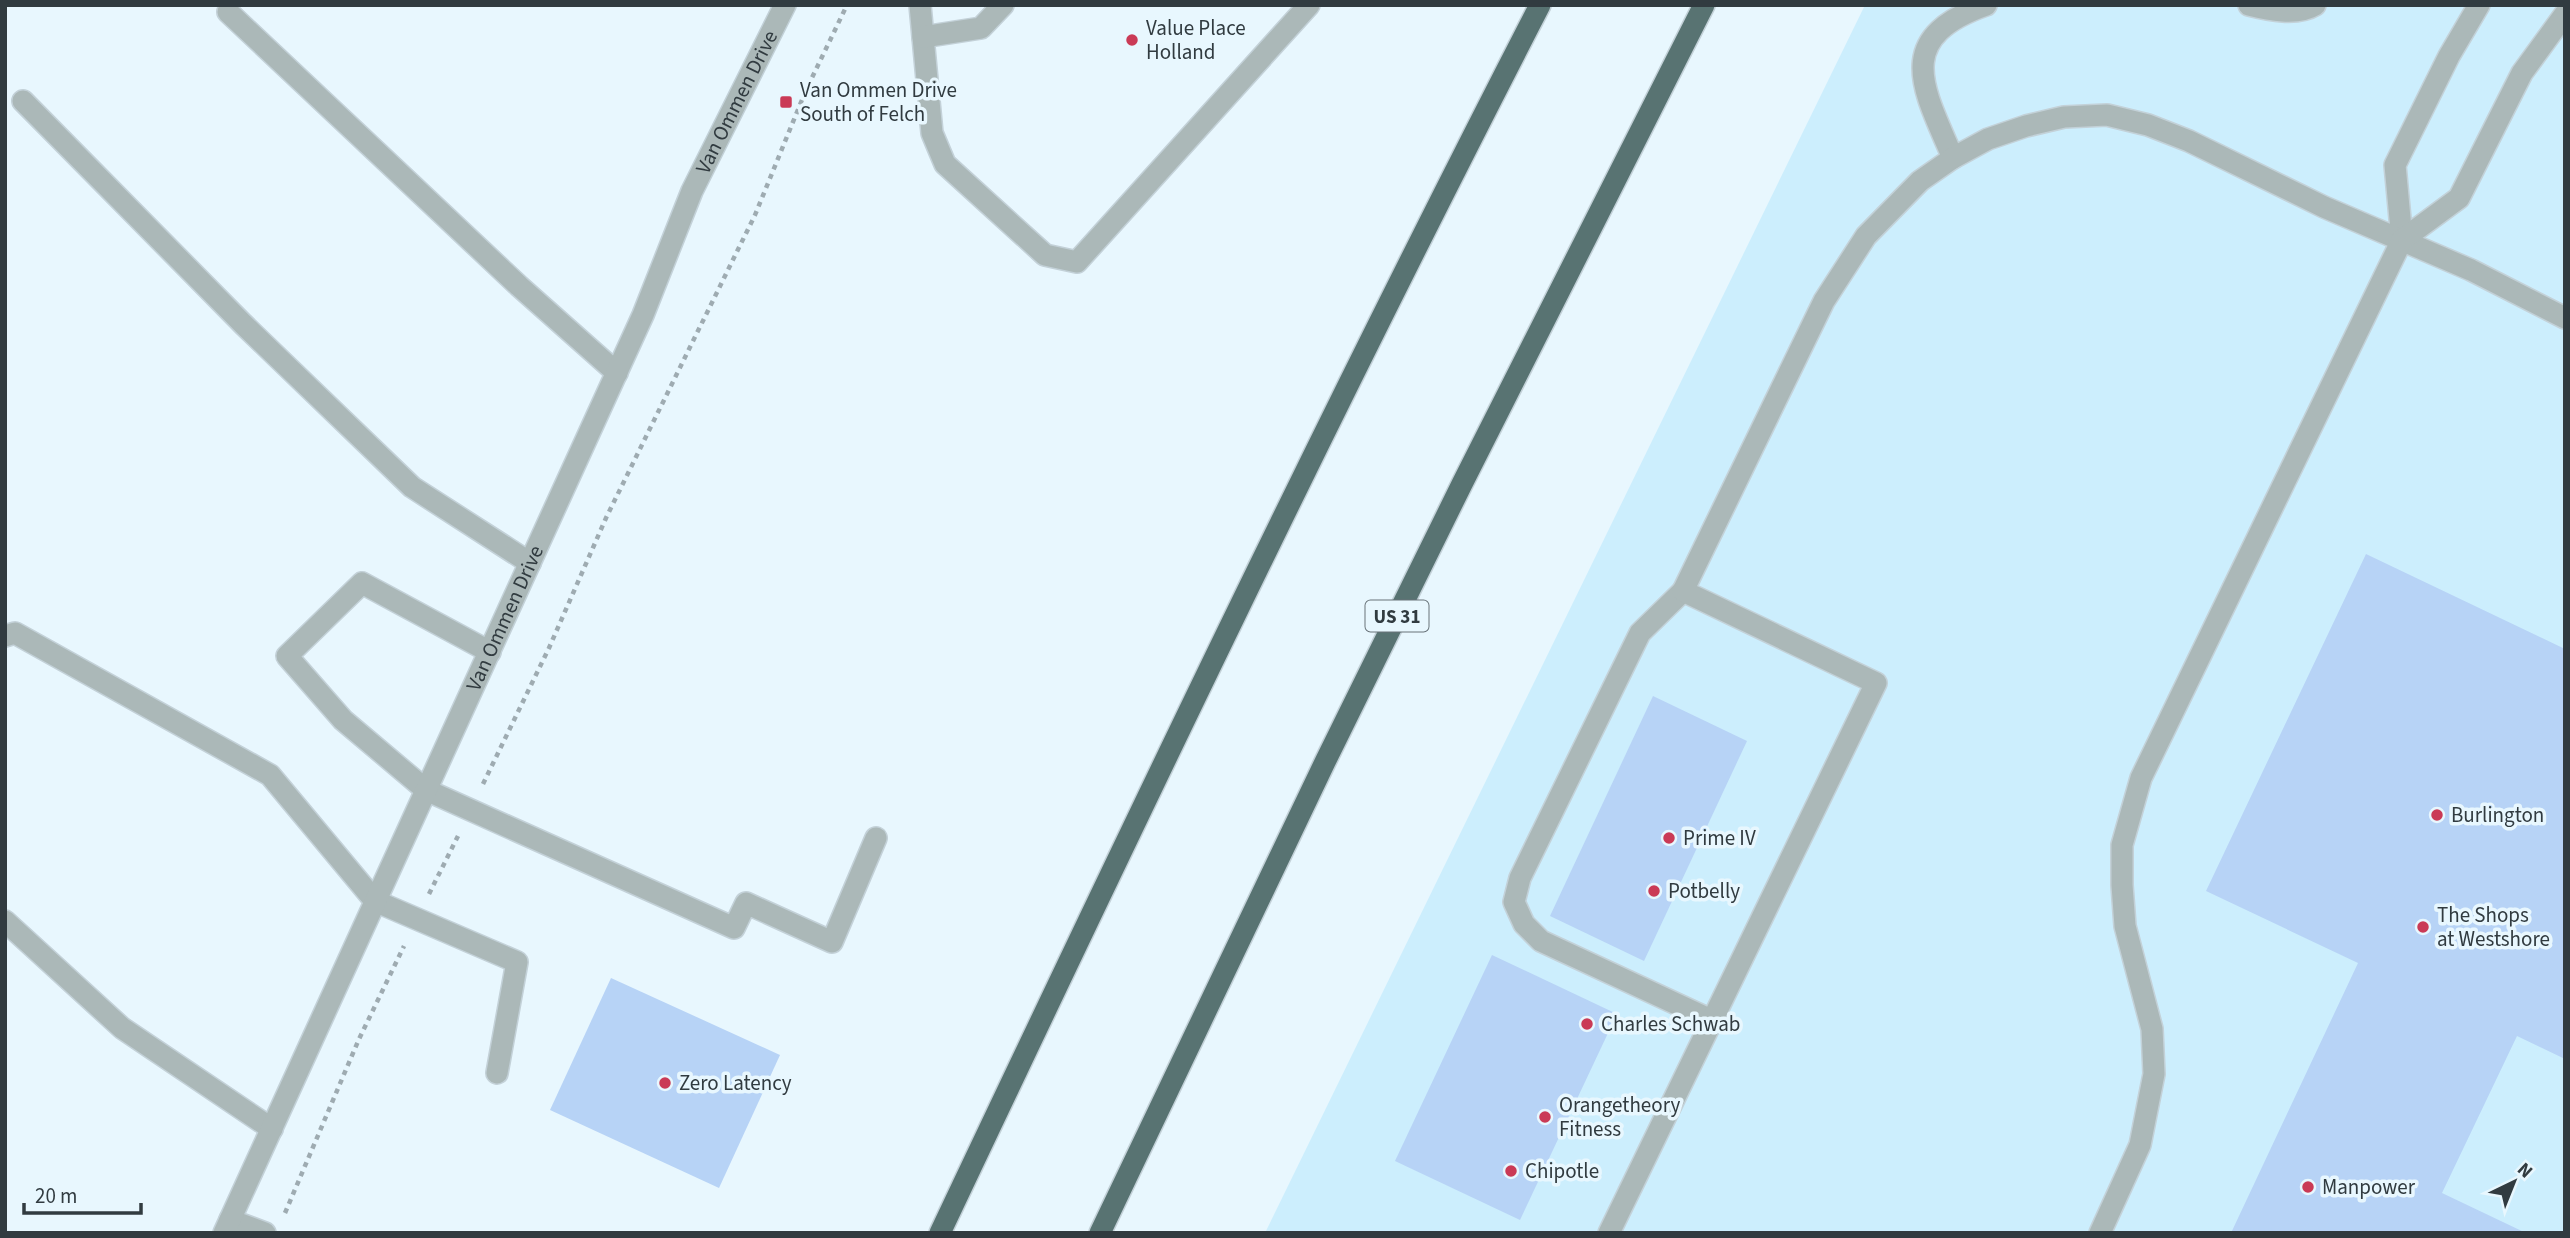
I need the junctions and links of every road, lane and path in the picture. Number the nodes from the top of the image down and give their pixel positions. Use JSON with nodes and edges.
{"nodes":[{"id":1,"x":785,"y":5,"type":"edge"},
{"id":2,"x":847,"y":5,"type":"edge"},
{"id":3,"x":920,"y":5,"type":"edge"},
{"id":4,"x":1003,"y":5,"type":"edge"},
{"id":5,"x":1309,"y":5,"type":"edge"},
{"id":6,"x":1540,"y":5,"type":"edge"},
{"id":7,"x":1704,"y":5,"type":"edge"},
{"id":8,"x":1986,"y":5,"type":"edge"},
{"id":9,"x":2249,"y":5,"type":"edge"},
{"id":10,"x":2315,"y":5,"type":"edge"},
{"id":11,"x":2479,"y":5,"type":"edge"},
{"id":12,"x":228,"y":12,"type":"dead end"},
{"id":13,"x":2565,"y":14,"type":"edge"},
{"id":14,"x":923,"y":37,"type":"junction"},
{"id":15,"x":23,"y":101,"type":"dead end"},
{"id":16,"x":1954,"y":158,"type":"junction"},
{"id":17,"x":2402,"y":240,"type":"junction"},
{"id":18,"x":2565,"y":318,"type":"edge"},
{"id":19,"x":617,"y":373,"type":"junction"},
{"id":20,"x":530,"y":563,"type":"junction"},
{"id":21,"x":1683,"y":591,"type":"junction"},
{"id":22,"x":5,"y":636,"type":"edge"},
{"id":23,"x":490,"y":652,"type":"junction"},
{"id":24,"x":426,"y":790,"type":"junction"},
{"id":25,"x":470,"y":810,"type":"junction"},
{"id":26,"x":876,"y":838,"type":"dead end"},
{"id":27,"x":375,"y":901,"type":"junction"},
{"id":28,"x":417,"y":918,"type":"junction"},
{"id":29,"x":5,"y":921,"type":"edge"},
{"id":30,"x":1711,"y":1020,"type":"junction"},
{"id":31,"x":497,"y":1073,"type":"dead end"},
{"id":32,"x":272,"y":1129,"type":"junction"},
{"id":33,"x":227,"y":1226,"type":"edge"},
{"id":34,"x":273,"y":1227,"type":"edge"},
{"id":35,"x":940,"y":1233,"type":"edge"},
{"id":36,"x":1100,"y":1233,"type":"edge"},
{"id":37,"x":1609,"y":1233,"type":"edge"},
{"id":38,"x":2100,"y":1233,"type":"edge"}],
"edges":[{"from":1,"to":19,"type":"street","name":"Van Ommen Drive"},
{"from":2,"to":25,"type":"path"},
{"from":3,"to":14,"type":"street"},
{"from":4,"to":14,"type":"street"},
{"from":5,"to":14,"type":"street"},
{"from":6,"to":35,"type":"highway"},
{"from":7,"to":36,"type":"highway","number":"US 31"},
{"from":8,"to":16,"type":"street"},
{"from":9,"to":10,"type":"street"},
{"from":11,"to":17,"type":"street"},
{"from":12,"to":19,"type":"street"},
{"from":13,"to":17,"type":"street"},
{"from":15,"to":20,"type":"street"},
{"from":16,"to":17,"type":"street"},
{"from":16,"to":21,"type":"street"},
{"from":17,"to":18,"type":"street"},
{"from":17,"to":38,"type":"street"},
{"from":19,"to":20,"type":"street","name":"Van Ommen Drive"},
{"from":20,"to":23,"type":"street","name":"Van Ommen Drive"},
{"from":21,"to":30,"type":"street"},
{"from":21,"to":30,"type":"street"},
{"from":22,"to":27,"type":"street"},
{"from":23,"to":24,"type":"street","name":"Van Ommen Drive"},
{"from":23,"to":24,"type":"street"},
{"from":24,"to":25,"type":"street"},
{"from":24,"to":27,"type":"street","name":"Van Ommen Drive"},
{"from":25,"to":26,"type":"street"},
{"from":25,"to":28,"type":"path"},
{"from":27,"to":28,"type":"street"},
{"from":27,"to":32,"type":"street","name":"Van Ommen Drive"},
{"from":28,"to":31,"type":"street"},
{"from":28,"to":34,"type":"path"},
{"from":29,"to":32,"type":"street"},
{"from":30,"to":37,"type":"street"},
{"from":32,"to":33,"type":"street","name":"Van Ommen Drive"},
{"from":33,"to":34,"type":"street"}]}
